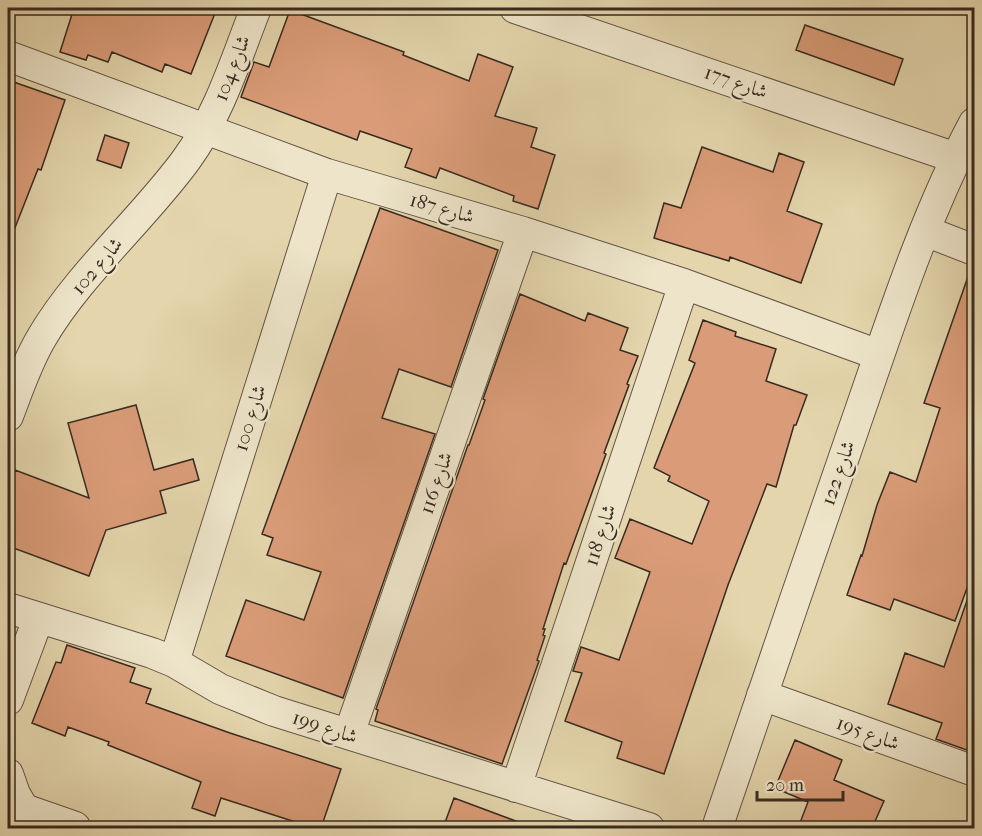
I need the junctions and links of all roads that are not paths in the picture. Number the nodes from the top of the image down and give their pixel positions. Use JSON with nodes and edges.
{"nodes":[{"id":1,"x":256,"y":8,"type":"edge"},
{"id":2,"x":515,"y":8,"type":"edge"},
{"id":3,"x":8,"y":56,"type":"edge"},
{"id":4,"x":975,"y":123,"type":"edge"},
{"id":5,"x":206,"y":128,"type":"junction"},
{"id":6,"x":956,"y":159,"type":"junction"},
{"id":7,"x":327,"y":174,"type":"junction"},
{"id":8,"x":925,"y":231,"type":"junction"},
{"id":9,"x":523,"y":232,"type":"junction"},
{"id":10,"x":975,"y":250,"type":"edge"},
{"id":11,"x":684,"y":284,"type":"junction"},
{"id":12,"x":879,"y":355,"type":"junction"},
{"id":13,"x":8,"y":417,"type":"edge"},
{"id":14,"x":8,"y":608,"type":"edge"},
{"id":15,"x":38,"y":619,"type":"junction"},
{"id":16,"x":174,"y":662,"type":"junction"},
{"id":17,"x":762,"y":695,"type":"junction"},
{"id":18,"x":8,"y":700,"type":"edge"},
{"id":19,"x":349,"y":734,"type":"junction"},
{"id":20,"x":975,"y":771,"type":"edge"},
{"id":21,"x":8,"y":774,"type":"edge"},
{"id":22,"x":516,"y":787,"type":"junction"},
{"id":23,"x":16,"y":808,"type":"edge"},
{"id":24,"x":74,"y":828,"type":"edge"},
{"id":25,"x":649,"y":828,"type":"edge"},
{"id":26,"x":717,"y":828,"type":"edge"}],
"edges":[{"from":1,"to":5,"type":"street","name":"شارع 104"},
{"from":2,"to":6,"type":"street","name":"شارع 177"},
{"from":3,"to":5,"type":"street","name":"شارع 187"},
{"from":4,"to":6,"type":"street","name":"شارع 122"},
{"from":5,"to":7,"type":"street","name":"شارع 187"},
{"from":5,"to":13,"type":"street","name":"شارع 102"},
{"from":6,"to":8,"type":"street","name":"شارع 122"},
{"from":7,"to":9,"type":"street","name":"شارع 187"},
{"from":7,"to":16,"type":"street","name":"شارع 100"},
{"from":8,"to":10,"type":"street"},
{"from":8,"to":12,"type":"street","name":"شارع 122"},
{"from":9,"to":11,"type":"street","name":"شارع 187"},
{"from":9,"to":19,"type":"street","name":"شارع 116"},
{"from":11,"to":12,"type":"street","name":"شارع 187"},
{"from":11,"to":22,"type":"street","name":"شارع 118"},
{"from":12,"to":17,"type":"street","name":"شارع 122"},
{"from":14,"to":15,"type":"street","name":"شارع 199"},
{"from":15,"to":16,"type":"street","name":"شارع 199"},
{"from":15,"to":18,"type":"street"},
{"from":16,"to":19,"type":"street","name":"شارع 199"},
{"from":17,"to":20,"type":"street","name":"شارع 195"},
{"from":17,"to":26,"type":"street","name":"شارع 122"},
{"from":19,"to":22,"type":"street","name":"شارع 199"},
{"from":21,"to":23,"type":"street"},
{"from":22,"to":25,"type":"street","name":"شارع 199"},
{"from":23,"to":24,"type":"street"}]}
